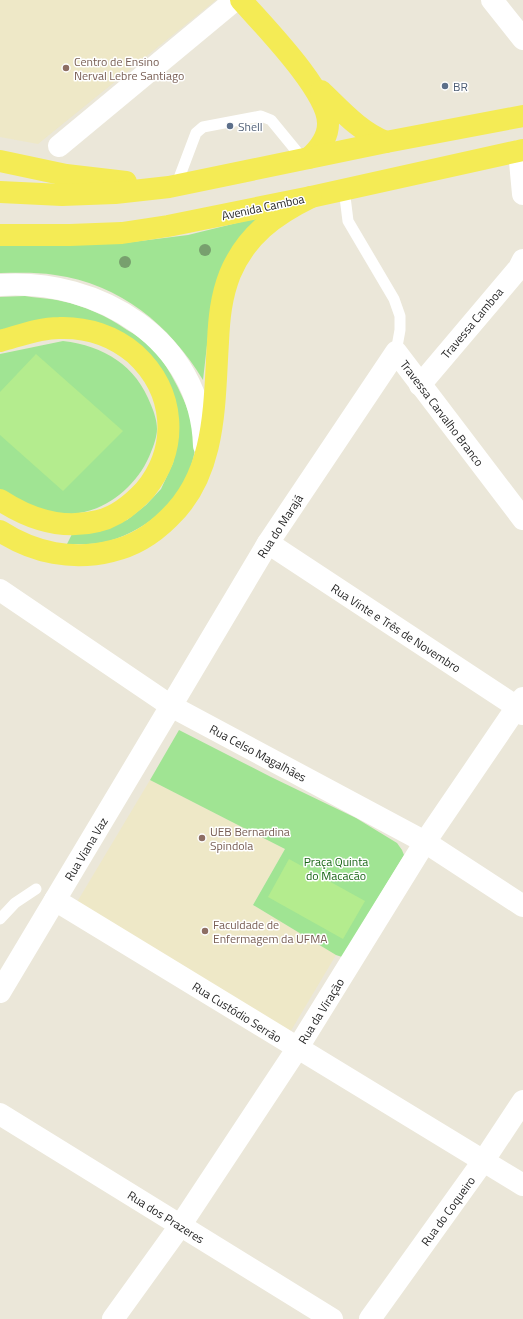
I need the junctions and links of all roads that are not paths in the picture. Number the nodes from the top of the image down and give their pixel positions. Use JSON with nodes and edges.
{"nodes":[{"id":1,"x":235,"y":0,"type":"edge"},
{"id":2,"x":241,"y":0,"type":"edge"},
{"id":3,"x":254,"y":0,"type":"edge"},
{"id":4,"x":492,"y":0,"type":"edge"},
{"id":5,"x":523,"y":39,"type":"edge"},
{"id":6,"x":283,"y":47,"type":"junction"},
{"id":7,"x":306,"y":76,"type":"junction"},
{"id":8,"x":523,"y":116,"type":"edge"},
{"id":9,"x":386,"y":142,"type":"junction"},
{"id":10,"x":59,"y":146,"type":"dead end"},
{"id":11,"x":521,"y":151,"type":"edge"},
{"id":12,"x":306,"y":159,"type":"junction"},
{"id":13,"x":0,"y":161,"type":"edge"},
{"id":14,"x":172,"y":186,"type":"junction"},
{"id":15,"x":344,"y":189,"type":"junction"},
{"id":16,"x":0,"y":192,"type":"edge"},
{"id":17,"x":523,"y":194,"type":"edge"},
{"id":18,"x":311,"y":197,"type":"junction"},
{"id":19,"x":0,"y":236,"type":"edge"},
{"id":20,"x":523,"y":260,"type":"edge"},
{"id":21,"x":0,"y":285,"type":"edge"},
{"id":22,"x":0,"y":341,"type":"edge"},
{"id":23,"x":396,"y":352,"type":"junction"},
{"id":24,"x":420,"y":385,"type":"junction"},
{"id":25,"x":202,"y":467,"type":"junction"},
{"id":26,"x":0,"y":500,"type":"edge"},
{"id":27,"x":523,"y":519,"type":"edge"},
{"id":28,"x":0,"y":530,"type":"edge"},
{"id":29,"x":268,"y":543,"type":"junction"},
{"id":30,"x":0,"y":590,"type":"edge"},
{"id":31,"x":171,"y":706,"type":"junction"},
{"id":32,"x":521,"y":706,"type":"edge"},
{"id":33,"x":425,"y":842,"type":"junction"},
{"id":34,"x":36,"y":889,"type":"dead end"},
{"id":35,"x":55,"y":900,"type":"junction"},
{"id":36,"x":523,"y":906,"type":"edge"},
{"id":37,"x":0,"y":919,"type":"edge"},
{"id":38,"x":0,"y":992,"type":"edge"},
{"id":39,"x":297,"y":1049,"type":"junction"},
{"id":40,"x":523,"y":1101,"type":"edge"},
{"id":41,"x":0,"y":1114,"type":"edge"},
{"id":42,"x":484,"y":1160,"type":"junction"},
{"id":43,"x":523,"y":1185,"type":"edge"},
{"id":44,"x":180,"y":1226,"type":"junction"},
{"id":45,"x":113,"y":1319,"type":"edge"},
{"id":46,"x":332,"y":1319,"type":"edge"},
{"id":47,"x":370,"y":1319,"type":"edge"}],
"edges":[{"from":1,"to":10,"type":"street"},
{"from":2,"to":6,"type":"main road"},
{"from":3,"to":6,"type":"main road"},
{"from":4,"to":5,"type":"street"},
{"from":6,"to":7,"type":"main road"},
{"from":7,"to":9,"type":"main road"},
{"from":7,"to":12,"type":"main road"},
{"from":8,"to":9,"type":"main road"},
{"from":9,"to":12,"type":"main road"},
{"from":11,"to":15,"type":"main road","name":"Avenida Camboa"},
{"from":11,"to":17,"type":"street"},
{"from":12,"to":14,"type":"main road"},
{"from":12,"to":14,"type":"lane"},
{"from":13,"to":14,"type":"main road"},
{"from":14,"to":16,"type":"main road"},
{"from":15,"to":18,"type":"main road","name":"Avenida Camboa"},
{"from":15,"to":23,"type":"lane","name":"Travessa Carvalho Branco"},
{"from":18,"to":19,"type":"main road","name":"Avenida Camboa"},
{"from":18,"to":25,"type":"main road"},
{"from":20,"to":24,"type":"street","name":"Travessa Camboa"},
{"from":21,"to":25,"type":"street"},
{"from":22,"to":26,"type":"main road"},
{"from":23,"to":24,"type":"street","name":"Travessa Carvalho Branco"},
{"from":23,"to":29,"type":"street","name":"Rua do Marajá"},
{"from":24,"to":27,"type":"street","name":"Travessa Carvalho Branco"},
{"from":25,"to":28,"type":"main road"},
{"from":29,"to":31,"type":"street","name":"Rua do Marajá"},
{"from":29,"to":32,"type":"street","name":"Rua Vinte e Três de Novembro"},
{"from":30,"to":31,"type":"street","name":"Rua Celso Magalhães"},
{"from":31,"to":33,"type":"street","name":"Rua Celso Magalhães"},
{"from":31,"to":35,"type":"street","name":"Rua Viana Vaz"},
{"from":32,"to":33,"type":"street","name":"Rua da Viração"},
{"from":33,"to":36,"type":"street","name":"Rua Celso Magalhães"},
{"from":33,"to":39,"type":"street","name":"Rua da Viração"},
{"from":34,"to":37,"type":"lane"},
{"from":35,"to":38,"type":"street","name":"Rua Viana Vaz"},
{"from":35,"to":39,"type":"street","name":"Rua Custódio Serrão"},
{"from":39,"to":42,"type":"street","name":"Rua Custódio Serrão"},
{"from":39,"to":44,"type":"street","name":"Rua da Viração"},
{"from":40,"to":42,"type":"street","name":"Rua do Coqueiro"},
{"from":41,"to":44,"type":"street","name":"Rua dos Prazeres"},
{"from":42,"to":43,"type":"street","name":"Rua Custódio Serrão"},
{"from":42,"to":47,"type":"street","name":"Rua do Coqueiro"},
{"from":44,"to":45,"type":"street","name":"Rua da Viração"},
{"from":44,"to":46,"type":"street","name":"Rua dos Prazeres"}]}
